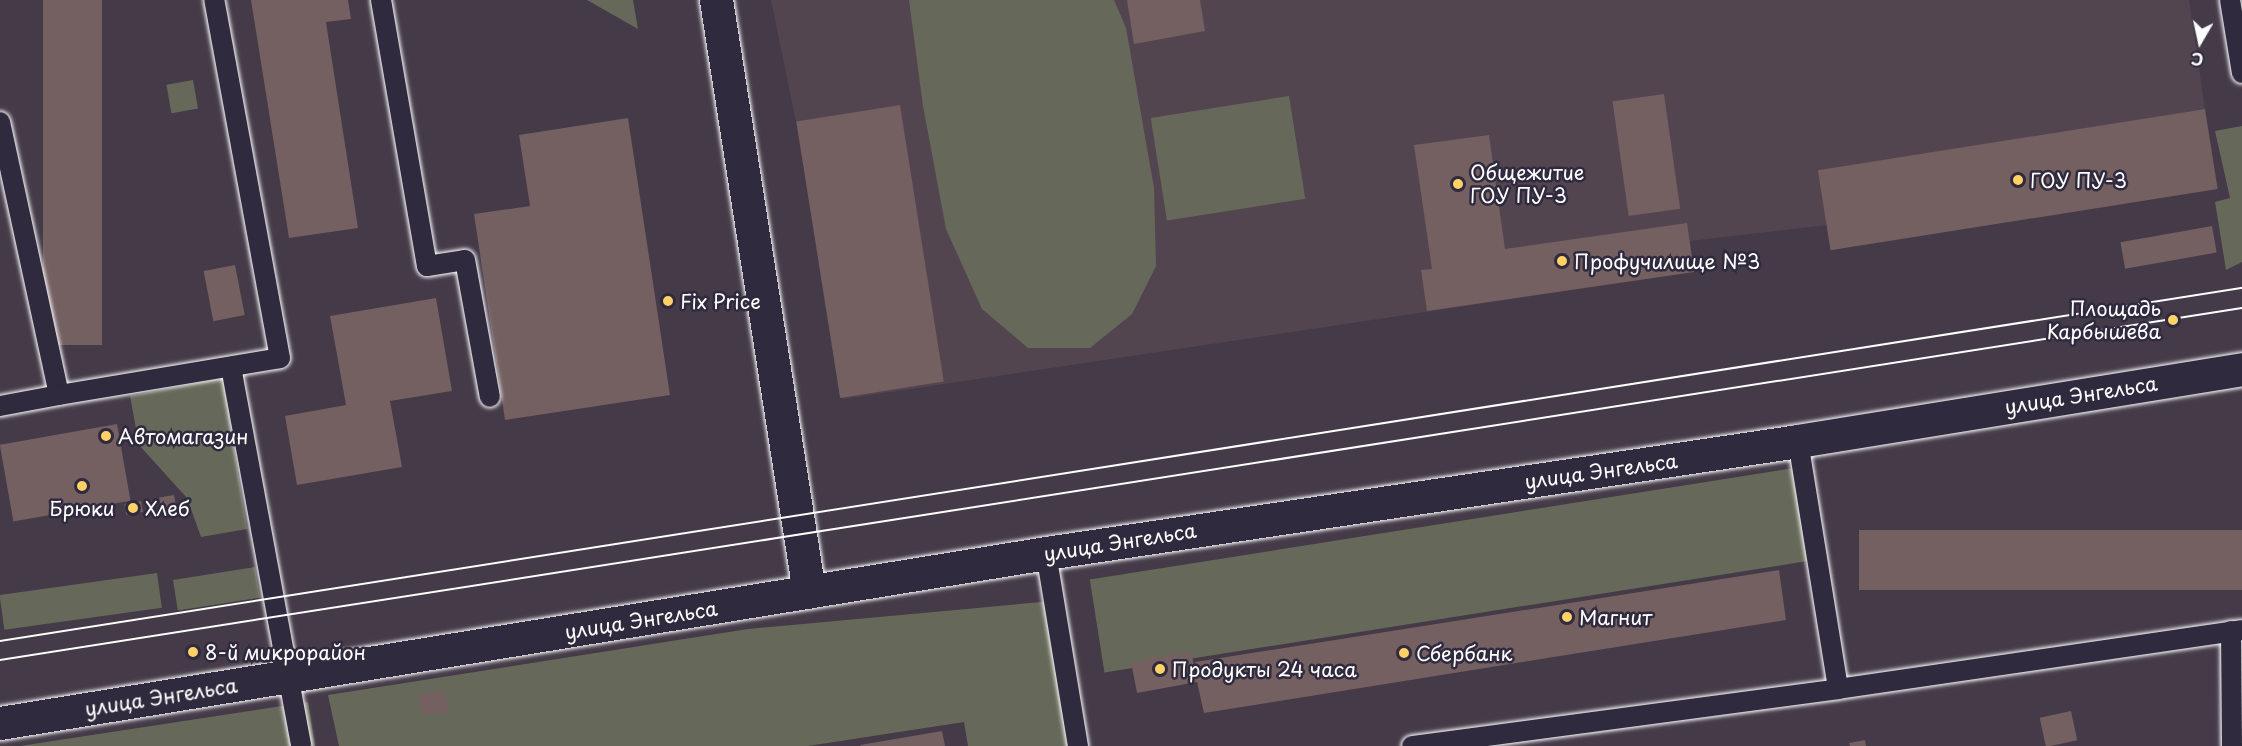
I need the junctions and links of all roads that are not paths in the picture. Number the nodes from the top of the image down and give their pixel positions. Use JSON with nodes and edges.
{"nodes":[{"id":1,"x":214,"y":0,"type":"edge"},
{"id":2,"x":381,"y":0,"type":"edge"},
{"id":3,"x":716,"y":0,"type":"edge"},
{"id":4,"x":2230,"y":0,"type":"edge"},
{"id":5,"x":2242,"y":72,"type":"edge"},
{"id":6,"x":1,"y":132,"type":"edge"},
{"id":7,"x":231,"y":367,"type":"junction"},
{"id":8,"x":2242,"y":369,"type":"edge"},
{"id":9,"x":59,"y":395,"type":"junction"},
{"id":10,"x":490,"y":397,"type":"dead end"},
{"id":11,"x":0,"y":406,"type":"edge"},
{"id":12,"x":1798,"y":441,"type":"junction"},
{"id":13,"x":1046,"y":553,"type":"junction"},
{"id":14,"x":809,"y":592,"type":"junction"},
{"id":15,"x":2237,"y":631,"type":"edge"},
{"id":16,"x":291,"y":676,"type":"junction"},
{"id":17,"x":1838,"y":690,"type":"junction"},
{"id":18,"x":0,"y":723,"type":"edge"},
{"id":19,"x":301,"y":746,"type":"edge"},
{"id":20,"x":1078,"y":746,"type":"edge"},
{"id":21,"x":1412,"y":746,"type":"edge"},
{"id":22,"x":2232,"y":746,"type":"edge"}],
"edges":[{"from":1,"to":7,"type":"lane"},
{"from":2,"to":10,"type":"lane"},
{"from":3,"to":14,"type":"main road"},
{"from":4,"to":5,"type":"lane"},
{"from":6,"to":9,"type":"lane"},
{"from":7,"to":9,"type":"lane"},
{"from":7,"to":16,"type":"lane"},
{"from":8,"to":12,"type":"main road","name":"улица Энгельса"},
{"from":9,"to":11,"type":"lane"},
{"from":12,"to":13,"type":"main road","name":"улица Энгельса"},
{"from":12,"to":17,"type":"lane"},
{"from":13,"to":14,"type":"main road","name":"улица Энгельса"},
{"from":13,"to":20,"type":"lane"},
{"from":14,"to":16,"type":"main road","name":"улица Энгельса"},
{"from":15,"to":17,"type":"lane"},
{"from":15,"to":22,"type":"lane"},
{"from":16,"to":18,"type":"main road","name":"улица Энгельса"},
{"from":16,"to":19,"type":"lane"},
{"from":17,"to":21,"type":"lane"}]}
